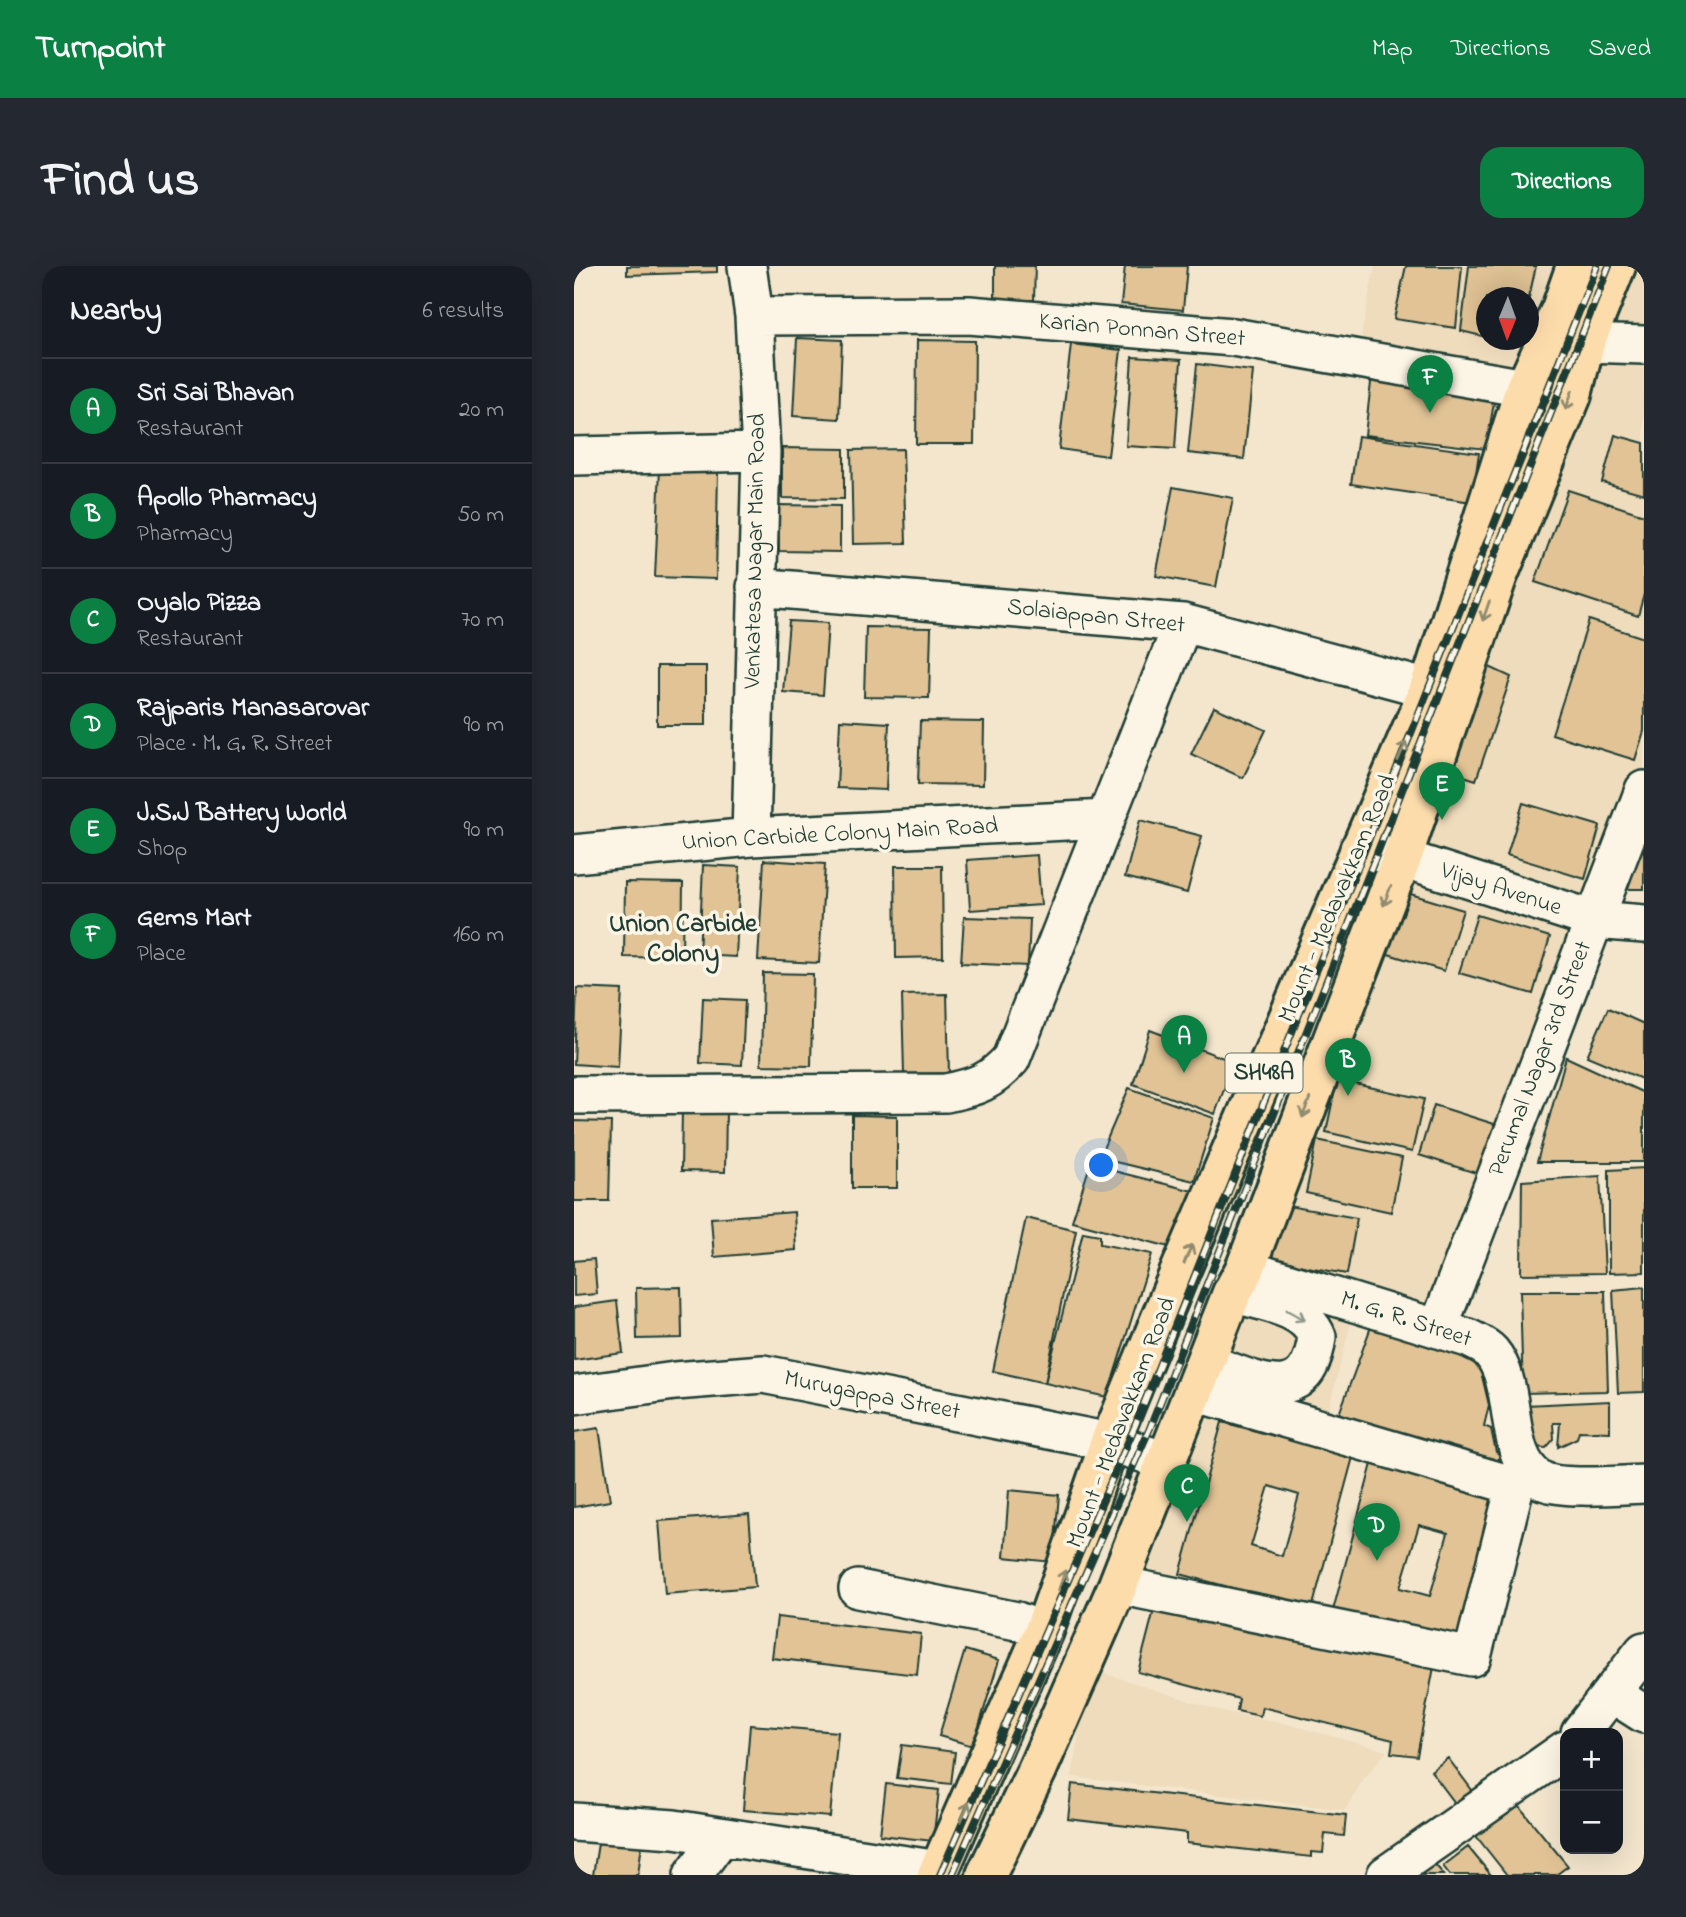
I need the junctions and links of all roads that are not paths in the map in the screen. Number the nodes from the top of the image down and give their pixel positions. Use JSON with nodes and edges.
{"nodes":[{"id":1,"x":747,"y":266,"type":"edge"},
{"id":2,"x":1576,"y":266,"type":"edge"},
{"id":3,"x":1616,"y":266,"type":"edge"},
{"id":4,"x":754,"y":316,"type":"junction"},
{"id":5,"x":1585,"y":344,"type":"junction"},
{"id":6,"x":1644,"y":345,"type":"edge"},
{"id":7,"x":1525,"y":388,"type":"junction"},
{"id":8,"x":761,"y":452,"type":"junction"},
{"id":9,"x":574,"y":456,"type":"edge"},
{"id":10,"x":756,"y":587,"type":"junction"},
{"id":11,"x":1183,"y":624,"type":"junction"},
{"id":12,"x":1429,"y":688,"type":"junction"},
{"id":13,"x":1644,"y":790,"type":"edge"},
{"id":14,"x":1106,"y":820,"type":"junction"},
{"id":15,"x":751,"y":837,"type":"junction"},
{"id":16,"x":1359,"y":849,"type":"junction"},
{"id":17,"x":574,"y":854,"type":"edge"},
{"id":18,"x":1402,"y":858,"type":"junction"},
{"id":19,"x":1595,"y":920,"type":"junction"},
{"id":20,"x":1644,"y":924,"type":"edge"},
{"id":21,"x":574,"y":1095,"type":"edge"},
{"id":22,"x":1238,"y":1281,"type":"junction"},
{"id":23,"x":1438,"y":1329,"type":"junction"},
{"id":24,"x":1201,"y":1377,"type":"junction"},
{"id":25,"x":574,"y":1395,"type":"edge"},
{"id":26,"x":1110,"y":1442,"type":"junction"},
{"id":27,"x":1166,"y":1461,"type":"junction"},
{"id":28,"x":1644,"y":1484,"type":"edge"},
{"id":29,"x":1118,"y":1585,"type":"junction"},
{"id":30,"x":858,"y":1589,"type":"dead end"},
{"id":31,"x":1044,"y":1631,"type":"junction"},
{"id":32,"x":1644,"y":1651,"type":"edge"},
{"id":33,"x":1611,"y":1693,"type":"junction"},
{"id":34,"x":1644,"y":1714,"type":"edge"},
{"id":35,"x":1584,"y":1728,"type":"edge"},
{"id":36,"x":1560,"y":1753,"type":"edge"},
{"id":37,"x":574,"y":1822,"type":"edge"},
{"id":38,"x":720,"y":1838,"type":"junction"},
{"id":39,"x":938,"y":1872,"type":"edge"},
{"id":40,"x":693,"y":1875,"type":"edge"},
{"id":41,"x":986,"y":1875,"type":"edge"},
{"id":42,"x":1386,"y":1875,"type":"edge"}],
"edges":[{"from":1,"to":4,"type":"street","name":"Venkatesa Nagar Main Road"},
{"from":2,"to":7,"type":"main road","name":"Mount - Medavakkam Road","number":"SH48A"},
{"from":3,"to":5,"type":"main road","name":"Mount - Medavakkam Road","number":"SH48A"},
{"from":4,"to":7,"type":"street","name":"Karian Ponnan Street"},
{"from":4,"to":8,"type":"street","name":"Venkatesa Nagar Main Road"},
{"from":5,"to":6,"type":"street"},
{"from":5,"to":18,"type":"main road","name":"Mount - Medavakkam Road","number":"SH48A","one_way":true},
{"from":7,"to":12,"type":"main road","name":"Mount - Medavakkam Road","number":"SH48A"},
{"from":8,"to":9,"type":"street"},
{"from":8,"to":10,"type":"street","name":"Venkatesa Nagar Main Road"},
{"from":10,"to":11,"type":"street","name":"Solaiappan Street"},
{"from":10,"to":15,"type":"street","name":"Venkatesa Nagar Main Road"},
{"from":11,"to":12,"type":"street","name":"Solaiappan Street"},
{"from":11,"to":14,"type":"street"},
{"from":16,"to":12,"type":"main road","name":"Mount - Medavakkam Road","number":"SH48A","one_way":true},
{"from":13,"to":19,"type":"street","name":"Perumal Nagar 3rd Street"},
{"from":14,"to":15,"type":"street","name":"Union Carbide Colony Main Road"},
{"from":14,"to":21,"type":"street"},
{"from":15,"to":17,"type":"street","name":"Union Carbide Colony Main Road"},
{"from":16,"to":18,"type":"street","name":"Vijay Avenue"},
{"from":26,"to":16,"type":"main road","name":"Mount - Medavakkam Road","number":"SH48A","one_way":true},
{"from":18,"to":19,"type":"street","name":"Vijay Avenue"},
{"from":18,"to":22,"type":"main road","name":"Mount - Medavakkam Road","number":"SH48A","one_way":true},
{"from":19,"to":20,"type":"street","name":"Vijay Avenue"},
{"from":19,"to":23,"type":"street","name":"Perumal Nagar 3rd Street"},
{"from":22,"to":23,"type":"street","name":"M. G. R. Street"},
{"from":22,"to":24,"type":"main road","name":"Mount - Medavakkam Road","number":"SH48A"},
{"from":22,"to":24,"type":"street","one_way":true},
{"from":23,"to":28,"type":"street","name":"M. G. R. Street"},
{"from":24,"to":27,"type":"main road","name":"Mount - Medavakkam Road","number":"SH48A"},
{"from":24,"to":29,"type":"street"},
{"from":25,"to":26,"type":"street","name":"Murugappa Street"},
{"from":26,"to":27,"type":"street","name":"Murugappa Street"},
{"from":31,"to":26,"type":"main road","name":"Mount - Medavakkam Road","number":"SH48A","one_way":true},
{"from":27,"to":29,"type":"main road","name":"Mount - Medavakkam Road","number":"SH48A"},
{"from":29,"to":41,"type":"main road","name":"Mount - Medavakkam Road","number":"SH48A"},
{"from":30,"to":31,"type":"street"},
{"from":39,"to":31,"type":"main road","name":"Mount - Medavakkam Road","number":"SH48A","one_way":true},
{"from":32,"to":33,"type":"street"},
{"from":33,"to":34,"type":"street"},
{"from":33,"to":35,"type":"street"},
{"from":36,"to":42,"type":"street"},
{"from":37,"to":38,"type":"street"},
{"from":38,"to":39,"type":"street"},
{"from":38,"to":40,"type":"street"}]}
